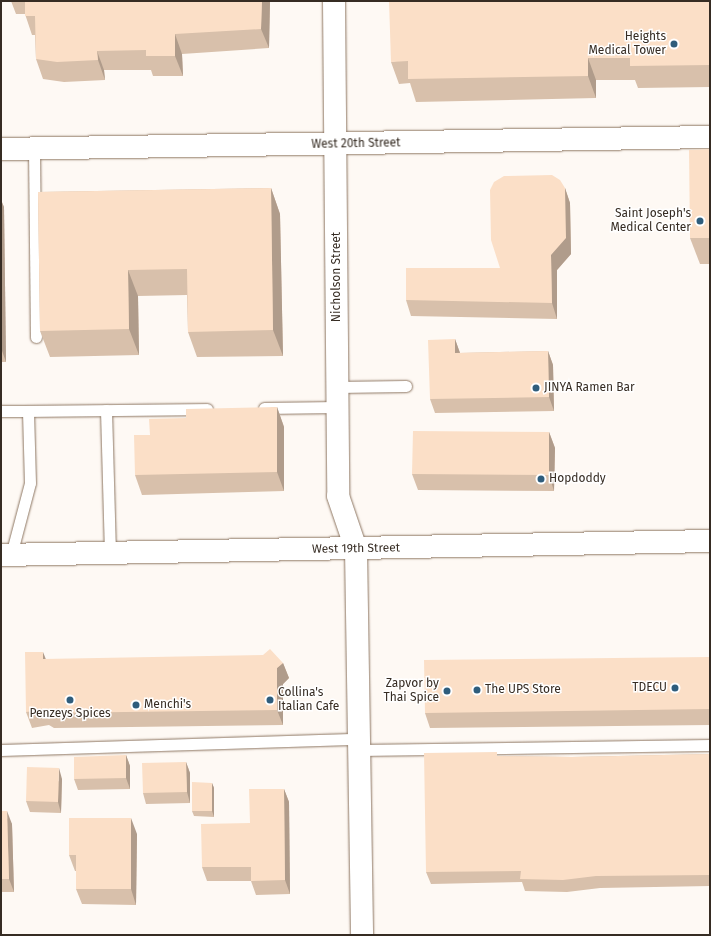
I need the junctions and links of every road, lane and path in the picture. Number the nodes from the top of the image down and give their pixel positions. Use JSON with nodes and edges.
{"nodes":[{"id":1,"x":334,"y":1,"type":"edge"},
{"id":2,"x":710,"y":137,"type":"edge"},
{"id":3,"x":336,"y":144,"type":"junction"},
{"id":4,"x":1,"y":149,"type":"edge"},
{"id":5,"x":34,"y":149,"type":"junction"},
{"id":6,"x":36,"y":337,"type":"dead end"},
{"id":7,"x":406,"y":386,"type":"dead end"},
{"id":8,"x":337,"y":397,"type":"junction"},
{"id":9,"x":249,"y":408,"type":"edge"},
{"id":10,"x":217,"y":409,"type":"edge"},
{"id":11,"x":106,"y":410,"type":"junction"},
{"id":12,"x":28,"y":411,"type":"junction"},
{"id":13,"x":1,"y":412,"type":"edge"},
{"id":14,"x":710,"y":541,"type":"edge"},
{"id":15,"x":356,"y":549,"type":"junction"},
{"id":16,"x":6,"y":555,"type":"edge"},
{"id":17,"x":110,"y":555,"type":"junction"},
{"id":18,"x":359,"y":745,"type":"junction"},
{"id":19,"x":710,"y":745,"type":"edge"},
{"id":20,"x":1,"y":750,"type":"edge"},
{"id":21,"x":362,"y":935,"type":"edge"}],
"edges":[{"from":1,"to":3,"type":"street","name":"Nicholson Street"},
{"from":2,"to":3,"type":"street","name":"West 20th Street"},
{"from":3,"to":5,"type":"street","name":"West 20th Street"},
{"from":3,"to":8,"type":"street","name":"Nicholson Street"},
{"from":4,"to":5,"type":"street","name":"West 20th Street"},
{"from":5,"to":6,"type":"lane"},
{"from":7,"to":8,"type":"lane"},
{"from":8,"to":9,"type":"lane"},
{"from":8,"to":15,"type":"street","name":"Nicholson Street"},
{"from":10,"to":11,"type":"lane"},
{"from":11,"to":12,"type":"lane"},
{"from":11,"to":17,"type":"lane"},
{"from":12,"to":13,"type":"lane"},
{"from":12,"to":16,"type":"lane"},
{"from":14,"to":15,"type":"street","name":"West 19th Street"},
{"from":15,"to":17,"type":"street","name":"West 19th Street"},
{"from":15,"to":18,"type":"street","name":"Nicholson Street"},
{"from":16,"to":17,"type":"street","name":"West 19th Street"},
{"from":18,"to":19,"type":"lane"},
{"from":18,"to":20,"type":"lane"},
{"from":18,"to":21,"type":"street","name":"Nicholson Street"}]}
